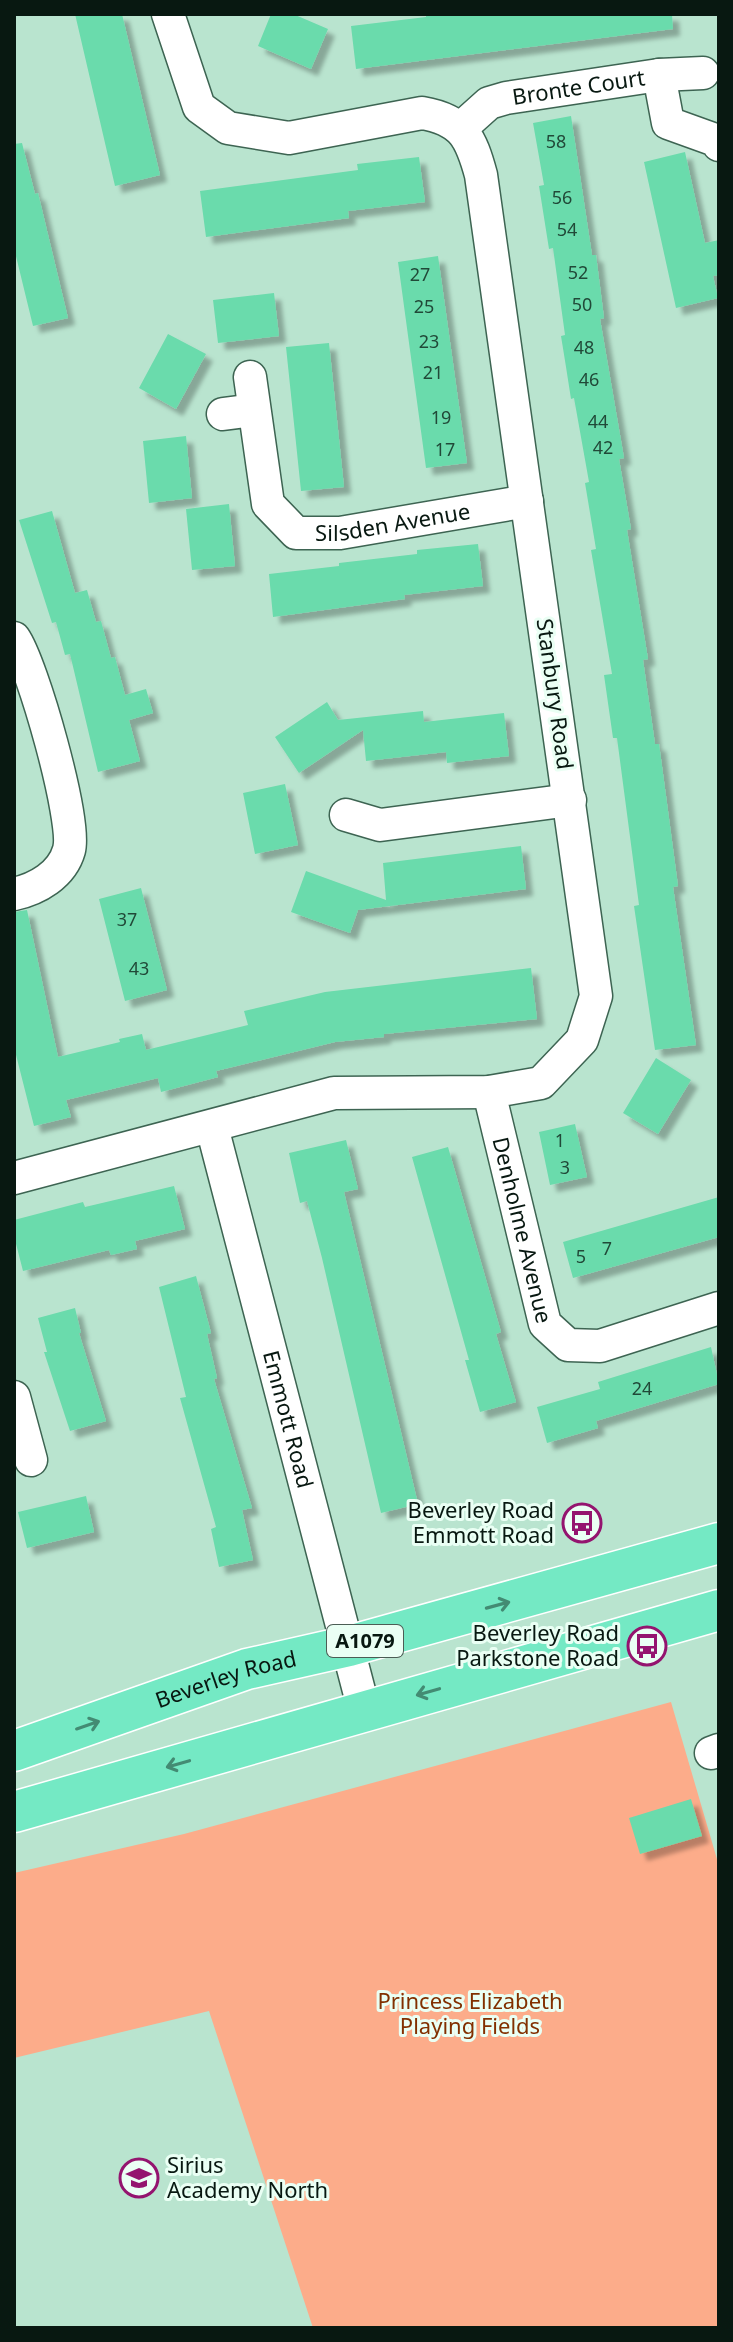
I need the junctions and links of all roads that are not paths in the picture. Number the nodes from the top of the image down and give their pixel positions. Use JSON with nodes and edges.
{"nodes":[{"id":1,"x":168,"y":14,"type":"edge"},
{"id":2,"x":703,"y":73,"type":"dead end"},
{"id":3,"x":659,"y":75,"type":"junction"},
{"id":4,"x":460,"y":129,"type":"junction"},
{"id":5,"x":719,"y":145,"type":"edge"},
{"id":6,"x":250,"y":377,"type":"dead end"},
{"id":7,"x":527,"y":501,"type":"junction"},
{"id":8,"x":14,"y":638,"type":"edge"},
{"id":9,"x":570,"y":800,"type":"junction"},
{"id":10,"x":346,"y":815,"type":"dead end"},
{"id":11,"x":14,"y":894,"type":"edge"},
{"id":12,"x":489,"y":1092,"type":"junction"},
{"id":13,"x":212,"y":1127,"type":"junction"},
{"id":14,"x":14,"y":1178,"type":"edge"},
{"id":15,"x":719,"y":1308,"type":"edge"},
{"id":16,"x":14,"y":1397,"type":"edge"},
{"id":17,"x":32,"y":1460,"type":"edge"},
{"id":18,"x":719,"y":1543,"type":"edge"},
{"id":19,"x":719,"y":1610,"type":"edge"},
{"id":20,"x":349,"y":1646,"type":"junction"},
{"id":21,"x":364,"y":1710,"type":"junction"},
{"id":22,"x":14,"y":1751,"type":"edge"},
{"id":23,"x":14,"y":1812,"type":"edge"}],
"edges":[{"from":1,"to":4,"type":"street"},
{"from":2,"to":3,"type":"street","name":"Bronte Court"},
{"from":3,"to":4,"type":"street","name":"Bronte Court"},
{"from":3,"to":5,"type":"street","name":"Bronte Court"},
{"from":4,"to":7,"type":"street","name":"Stanbury Road"},
{"from":6,"to":7,"type":"street","name":"Silsden Avenue"},
{"from":7,"to":9,"type":"street","name":"Stanbury Road"},
{"from":8,"to":11,"type":"street"},
{"from":9,"to":10,"type":"street"},
{"from":9,"to":12,"type":"street","name":"Stanbury Road"},
{"from":12,"to":13,"type":"street","name":"Stanbury Road"},
{"from":12,"to":15,"type":"street","name":"Denholme Avenue"},
{"from":13,"to":14,"type":"street","name":"Stanbury Road"},
{"from":13,"to":20,"type":"street","name":"Emmott Road"},
{"from":16,"to":17,"type":"street"},
{"from":20,"to":18,"type":"main road","name":"Beverley Road","number":"A1079","one_way":true},
{"from":19,"to":21,"type":"main road","one_way":true},
{"from":20,"to":21,"type":"street","name":"Emmott Road"},
{"from":22,"to":20,"type":"main road","name":"Beverley Road","number":"A1079","one_way":true},
{"from":21,"to":23,"type":"main road","one_way":true}]}
